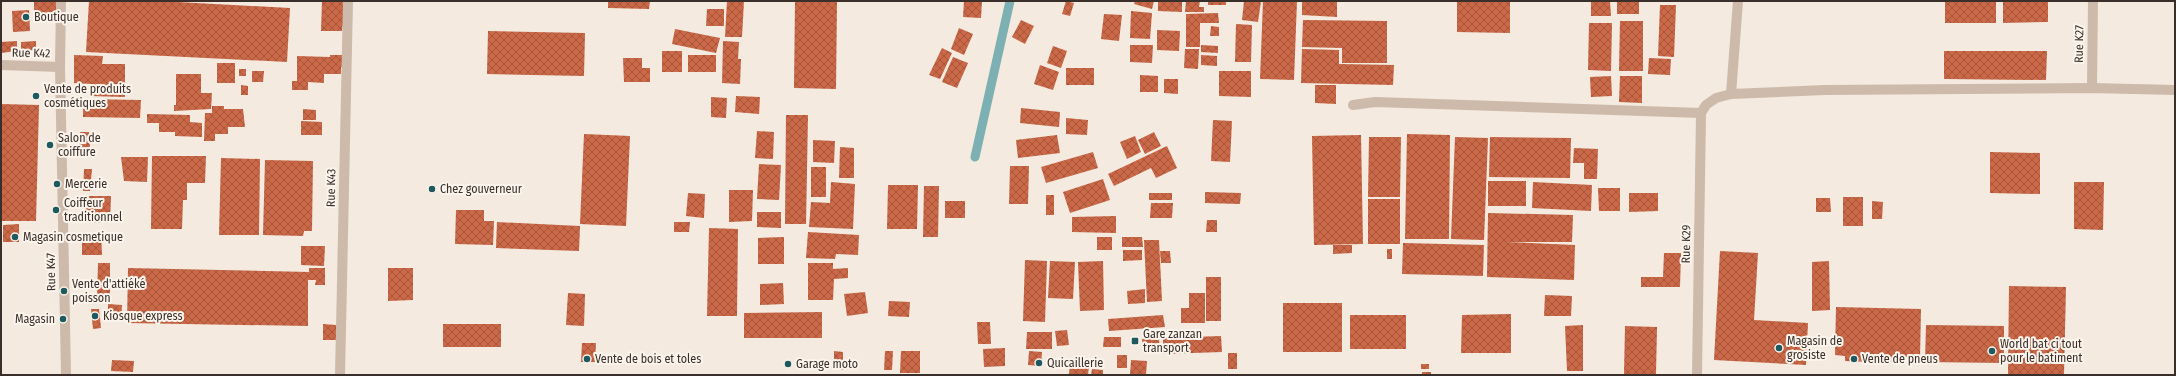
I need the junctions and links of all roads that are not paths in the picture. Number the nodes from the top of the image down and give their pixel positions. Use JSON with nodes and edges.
{"nodes":[{"id":1,"x":61,"y":1,"type":"edge"},
{"id":2,"x":348,"y":1,"type":"edge"},
{"id":3,"x":1738,"y":1,"type":"edge"},
{"id":4,"x":2093,"y":1,"type":"edge"},
{"id":5,"x":1,"y":65,"type":"edge"},
{"id":6,"x":60,"y":66,"type":"junction"},
{"id":7,"x":2092,"y":88,"type":"junction"},
{"id":8,"x":2175,"y":90,"type":"edge"},
{"id":9,"x":1731,"y":94,"type":"junction"},
{"id":10,"x":1353,"y":105,"type":"dead end"},
{"id":11,"x":1701,"y":113,"type":"junction"},
{"id":12,"x":66,"y":375,"type":"edge"},
{"id":13,"x":340,"y":375,"type":"edge"},
{"id":14,"x":1697,"y":375,"type":"edge"}],
"edges":[{"from":1,"to":6,"type":"street","name":"Rue K47"},
{"from":2,"to":13,"type":"street","name":"Rue K43"},
{"from":3,"to":9,"type":"street"},
{"from":4,"to":7,"type":"street","name":"Rue K27"},
{"from":5,"to":6,"type":"street","name":"Rue K42"},
{"from":6,"to":12,"type":"street","name":"Rue K47"},
{"from":7,"to":8,"type":"street"},
{"from":7,"to":9,"type":"street"},
{"from":9,"to":11,"type":"street"},
{"from":10,"to":11,"type":"street"},
{"from":11,"to":14,"type":"street","name":"Rue K29"}]}
